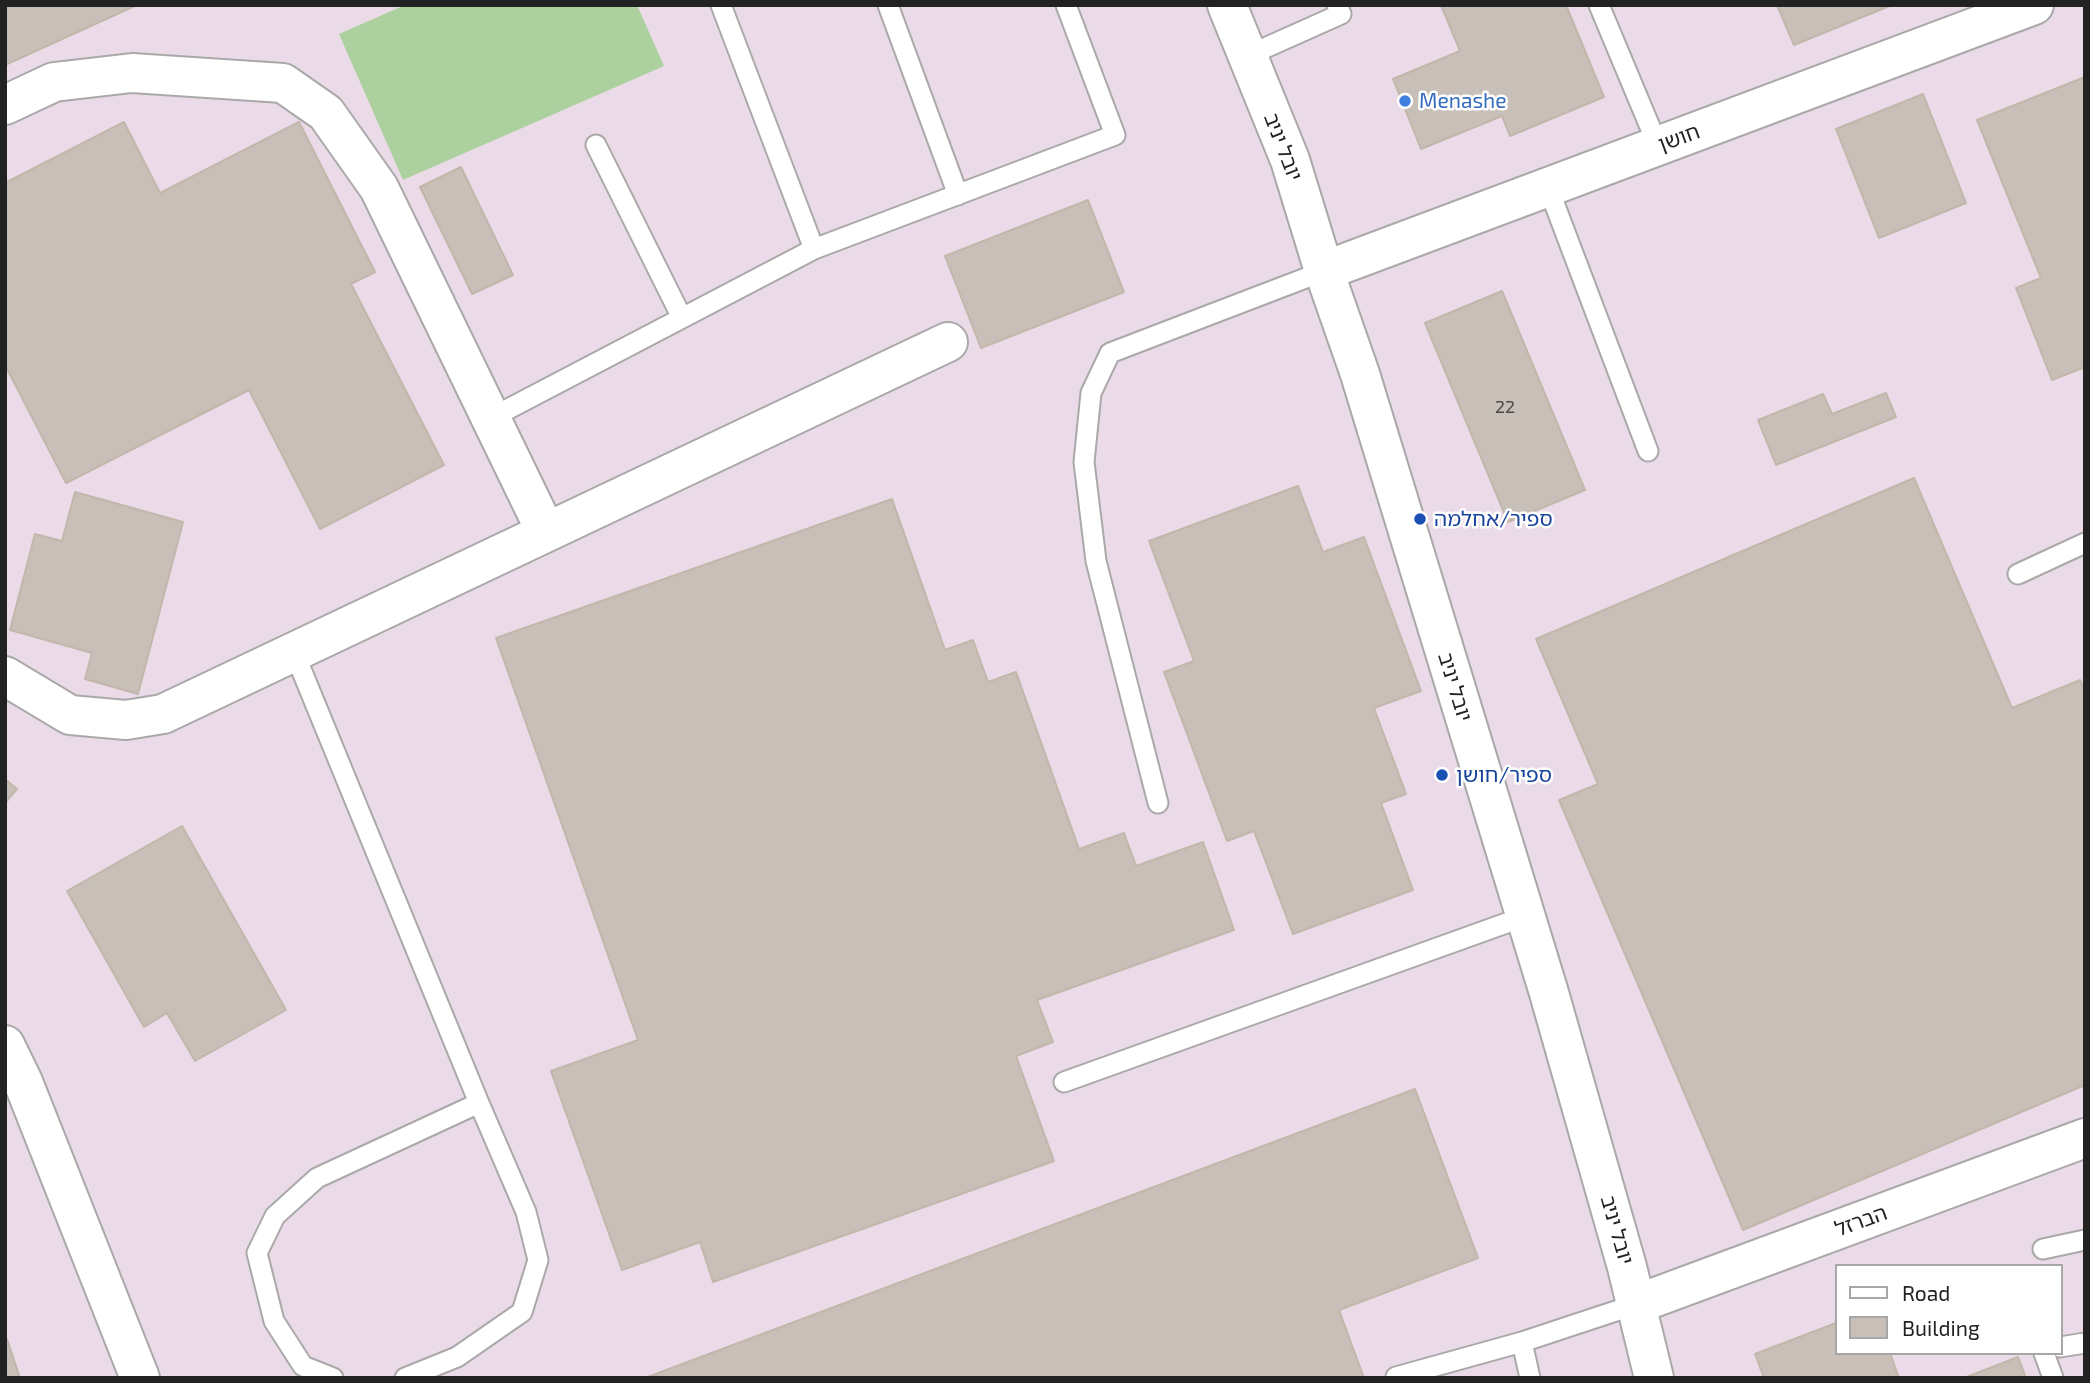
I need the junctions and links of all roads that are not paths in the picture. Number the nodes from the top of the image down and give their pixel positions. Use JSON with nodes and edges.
{"nodes":[{"id":1,"x":721,"y":5,"type":"edge"},
{"id":2,"x":888,"y":5,"type":"edge"},
{"id":3,"x":1066,"y":5,"type":"edge"},
{"id":4,"x":1227,"y":5,"type":"edge"},
{"id":5,"x":1337,"y":5,"type":"edge"},
{"id":6,"x":1599,"y":5,"type":"edge"},
{"id":7,"x":2034,"y":5,"type":"edge"},
{"id":8,"x":1247,"y":56,"type":"junction"},
{"id":9,"x":5,"y":105,"type":"edge"},
{"id":10,"x":596,"y":145,"type":"dead end"},
{"id":11,"x":1658,"y":146,"type":"junction"},
{"id":12,"x":1548,"y":187,"type":"junction"},
{"id":13,"x":958,"y":195,"type":"junction"},
{"id":14,"x":814,"y":249,"type":"junction"},
{"id":15,"x":1324,"y":271,"type":"junction"},
{"id":16,"x":682,"y":318,"type":"junction"},
{"id":17,"x":948,"y":342,"type":"dead end"},
{"id":18,"x":491,"y":418,"type":"junction"},
{"id":19,"x":1648,"y":451,"type":"dead end"},
{"id":20,"x":546,"y":532,"type":"junction"},
{"id":21,"x":2085,"y":543,"type":"edge"},
{"id":22,"x":2018,"y":573,"type":"dead end"},
{"id":23,"x":294,"y":652,"type":"junction"},
{"id":24,"x":5,"y":676,"type":"edge"},
{"id":25,"x":1158,"y":803,"type":"dead end"},
{"id":26,"x":1526,"y":916,"type":"junction"},
{"id":27,"x":5,"y":1045,"type":"edge"},
{"id":28,"x":1064,"y":1082,"type":"dead end"},
{"id":29,"x":479,"y":1103,"type":"junction"},
{"id":30,"x":2085,"y":1138,"type":"edge"},
{"id":31,"x":2085,"y":1240,"type":"edge"},
{"id":32,"x":2043,"y":1249,"type":"dead end"},
{"id":33,"x":1637,"y":1304,"type":"junction"},
{"id":34,"x":1522,"y":1342,"type":"junction"},
{"id":35,"x":2085,"y":1343,"type":"edge"},
{"id":36,"x":2062,"y":1347,"type":"edge"},
{"id":37,"x":2045,"y":1355,"type":"edge"},
{"id":38,"x":1396,"y":1377,"type":"edge"},
{"id":39,"x":140,"y":1378,"type":"edge"},
{"id":40,"x":333,"y":1378,"type":"edge"},
{"id":41,"x":405,"y":1378,"type":"edge"},
{"id":42,"x":1530,"y":1378,"type":"edge"},
{"id":43,"x":1654,"y":1378,"type":"edge"},
{"id":44,"x":2053,"y":1378,"type":"edge"}],
"edges":[{"from":1,"to":14,"type":"lane"},
{"from":2,"to":13,"type":"lane"},
{"from":3,"to":13,"type":"lane"},
{"from":4,"to":8,"type":"street","name":"יובל יניב"},
{"from":5,"to":8,"type":"lane"},
{"from":6,"to":11,"type":"lane"},
{"from":7,"to":11,"type":"street","name":"חושן"},
{"from":8,"to":15,"type":"street","name":"יובל יניב"},
{"from":9,"to":18,"type":"street"},
{"from":10,"to":16,"type":"lane"},
{"from":11,"to":12,"type":"street","name":"חושן"},
{"from":12,"to":15,"type":"street","name":"חושן"},
{"from":12,"to":19,"type":"lane"},
{"from":13,"to":14,"type":"lane"},
{"from":14,"to":16,"type":"lane"},
{"from":15,"to":25,"type":"lane"},
{"from":15,"to":26,"type":"street","name":"יובל יניב"},
{"from":16,"to":18,"type":"lane"},
{"from":17,"to":20,"type":"street"},
{"from":18,"to":20,"type":"street"},
{"from":20,"to":23,"type":"street"},
{"from":21,"to":22,"type":"lane"},
{"from":23,"to":24,"type":"street"},
{"from":23,"to":29,"type":"lane"},
{"from":26,"to":28,"type":"lane"},
{"from":26,"to":33,"type":"street","name":"יובל יניב"},
{"from":27,"to":39,"type":"street"},
{"from":29,"to":40,"type":"lane"},
{"from":29,"to":41,"type":"lane"},
{"from":30,"to":33,"type":"street","name":"הברזל"},
{"from":31,"to":32,"type":"lane"},
{"from":33,"to":34,"type":"lane"},
{"from":33,"to":43,"type":"street","name":"יובל יניב"},
{"from":34,"to":38,"type":"lane"},
{"from":34,"to":42,"type":"lane"},
{"from":35,"to":36,"type":"lane"},
{"from":37,"to":44,"type":"lane"}]}
